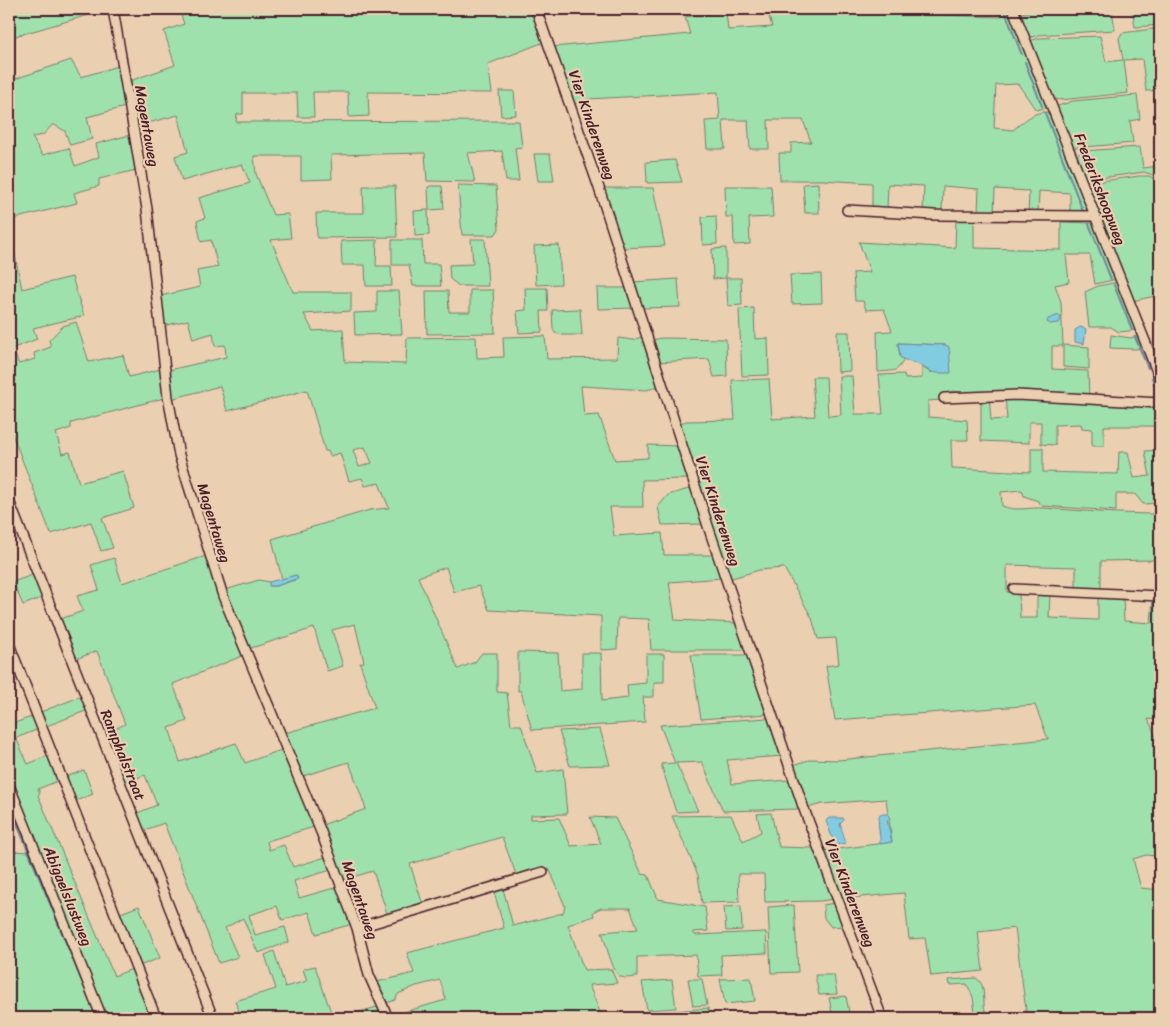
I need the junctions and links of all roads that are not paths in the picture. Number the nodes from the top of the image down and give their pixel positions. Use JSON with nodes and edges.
{"nodes":[{"id":1,"x":113,"y":9,"type":"edge"},
{"id":2,"x":536,"y":9,"type":"edge"},
{"id":3,"x":1013,"y":9,"type":"edge"},
{"id":4,"x":847,"y":210,"type":"dead end"},
{"id":5,"x":1095,"y":216,"type":"junction"},
{"id":6,"x":1160,"y":379,"type":"edge"},
{"id":7,"x":944,"y":398,"type":"dead end"},
{"id":8,"x":1160,"y":403,"type":"edge"},
{"id":9,"x":9,"y":500,"type":"edge"},
{"id":10,"x":1014,"y":589,"type":"dead end"},
{"id":11,"x":1160,"y":596,"type":"edge"},
{"id":12,"x":9,"y":644,"type":"edge"},
{"id":13,"x":9,"y":785,"type":"edge"},
{"id":14,"x":544,"y":872,"type":"dead end"},
{"id":15,"x":357,"y":928,"type":"junction"},
{"id":16,"x":102,"y":1018,"type":"edge"},
{"id":17,"x":156,"y":1018,"type":"edge"},
{"id":18,"x":213,"y":1018,"type":"edge"},
{"id":19,"x":388,"y":1018,"type":"edge"},
{"id":20,"x":882,"y":1018,"type":"edge"}],
"edges":[{"from":1,"to":15,"type":"street","name":"Magentaweg"},
{"from":2,"to":20,"type":"street","name":"Vier Kinderenweg"},
{"from":3,"to":5,"type":"street","name":"Frederikshoopweg"},
{"from":4,"to":5,"type":"street"},
{"from":5,"to":6,"type":"street","name":"Frederikshoopweg"},
{"from":7,"to":8,"type":"street"},
{"from":9,"to":18,"type":"street","name":"Ramphalstraat"},
{"from":10,"to":11,"type":"street"},
{"from":12,"to":17,"type":"street"},
{"from":13,"to":16,"type":"street","name":"Abigaelslustweg"},
{"from":14,"to":15,"type":"street"},
{"from":15,"to":19,"type":"street","name":"Magentaweg"}]}
